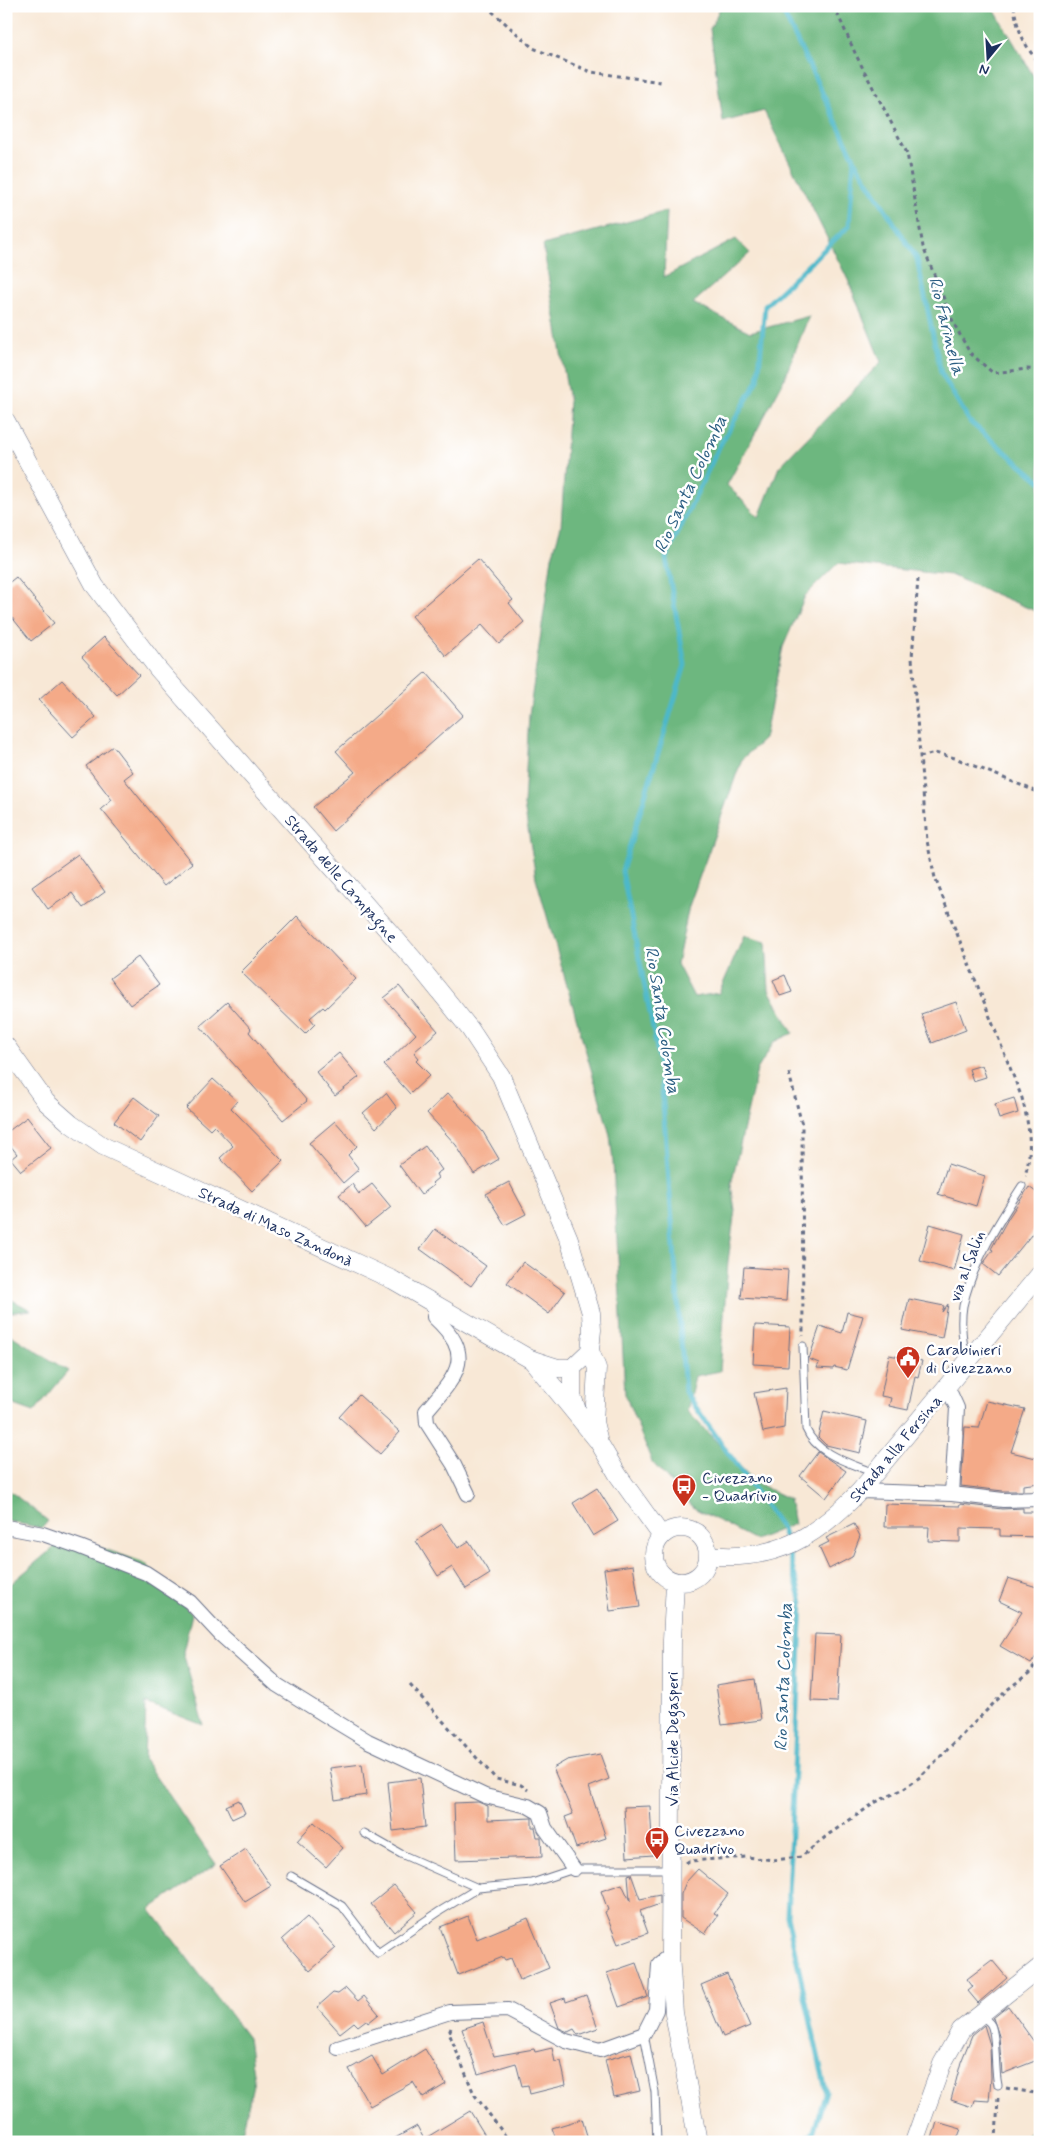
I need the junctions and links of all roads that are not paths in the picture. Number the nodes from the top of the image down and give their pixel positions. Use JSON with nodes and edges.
{"nodes":[{"id":1,"x":6,"y":421,"type":"edge"},
{"id":2,"x":6,"y":1046,"type":"edge"},
{"id":3,"x":1022,"y":1186,"type":"road end"},
{"id":4,"x":1040,"y":1274,"type":"edge"},
{"id":5,"x":437,"y":1304,"type":"junction"},
{"id":6,"x":803,"y":1346,"type":"road end"},
{"id":7,"x":590,"y":1351,"type":"junction"},
{"id":8,"x":530,"y":1359,"type":"junction"},
{"id":9,"x":966,"y":1362,"type":"junction"},
{"id":10,"x":572,"y":1368,"type":"junction"},
{"id":11,"x":947,"y":1386,"type":"junction"},
{"id":12,"x":595,"y":1400,"type":"junction"},
{"id":13,"x":578,"y":1416,"type":"junction"},
{"id":14,"x":598,"y":1441,"type":"junction"},
{"id":15,"x":875,"y":1474,"type":"junction"},
{"id":16,"x":860,"y":1492,"type":"junction"},
{"id":17,"x":468,"y":1494,"type":"dead end"},
{"id":18,"x":952,"y":1494,"type":"junction"},
{"id":19,"x":1040,"y":1499,"type":"edge"},
{"id":20,"x":6,"y":1528,"type":"edge"},
{"id":21,"x":661,"y":1535,"type":"junction"},
{"id":22,"x":708,"y":1554,"type":"junction"},
{"id":23,"x":675,"y":1583,"type":"junction"},
{"id":24,"x":364,"y":1834,"type":"dead end"},
{"id":25,"x":574,"y":1869,"type":"junction"},
{"id":26,"x":672,"y":1869,"type":"junction"},
{"id":27,"x":291,"y":1876,"type":"dead end"},
{"id":28,"x":478,"y":1888,"type":"junction"},
{"id":29,"x":670,"y":1955,"type":"junction"},
{"id":30,"x":1040,"y":1967,"type":"edge"},
{"id":31,"x":978,"y":2014,"type":"junction"},
{"id":32,"x":644,"y":2034,"type":"junction"},
{"id":33,"x":338,"y":2048,"type":"dead end"},
{"id":34,"x":998,"y":2085,"type":"road end"},
{"id":35,"x":657,"y":2142,"type":"edge"},
{"id":36,"x":698,"y":2142,"type":"edge"},
{"id":37,"x":914,"y":2142,"type":"edge"}],
"edges":[{"from":1,"to":7,"type":"street","name":"Strada delle Campagne"},
{"from":2,"to":5,"type":"street","name":"Strada di Maso Zandonà"},
{"from":3,"to":9,"type":"lane","name":"via al Salin"},
{"from":4,"to":9,"type":"street","name":"Strada alla Fersina"},
{"from":5,"to":8,"type":"street","name":"Strada di Maso Zandonà"},
{"from":5,"to":17,"type":"street"},
{"from":6,"to":15,"type":"lane"},
{"from":7,"to":10,"type":"street"},
{"from":7,"to":12,"type":"street"},
{"from":8,"to":10,"type":"street","name":"Strada di Maso Zandonà"},
{"from":8,"to":13,"type":"street"},
{"from":9,"to":11,"type":"street","name":"Strada alla Fersina"},
{"from":10,"to":12,"type":"street"},
{"from":10,"to":13,"type":"street"},
{"from":11,"to":15,"type":"street","name":"Strada alla Fersina"},
{"from":11,"to":18,"type":"street"},
{"from":12,"to":14,"type":"street"},
{"from":13,"to":14,"type":"street"},
{"from":14,"to":21,"type":"street"},
{"from":15,"to":16,"type":"street","name":"Strada alla Fersina"},
{"from":16,"to":18,"type":"street"},
{"from":16,"to":22,"type":"street","name":"Strada alla Fersina"},
{"from":18,"to":19,"type":"street"},
{"from":20,"to":25,"type":"street"},
{"from":21,"to":22,"type":"street"},
{"from":21,"to":23,"type":"street"},
{"from":22,"to":23,"type":"street"},
{"from":23,"to":26,"type":"street","name":"Via Alcide Degasperi"},
{"from":24,"to":28,"type":"lane"},
{"from":25,"to":26,"type":"lane"},
{"from":25,"to":28,"type":"lane"},
{"from":26,"to":29,"type":"street","name":"Via Alcide Degasperi"},
{"from":27,"to":28,"type":"lane"},
{"from":29,"to":32,"type":"street"},
{"from":29,"to":36,"type":"street","name":"Via Alcide Degasperi"},
{"from":30,"to":31,"type":"street"},
{"from":31,"to":34,"type":"lane"},
{"from":31,"to":37,"type":"street"},
{"from":32,"to":33,"type":"street"},
{"from":32,"to":35,"type":"lane"}]}
